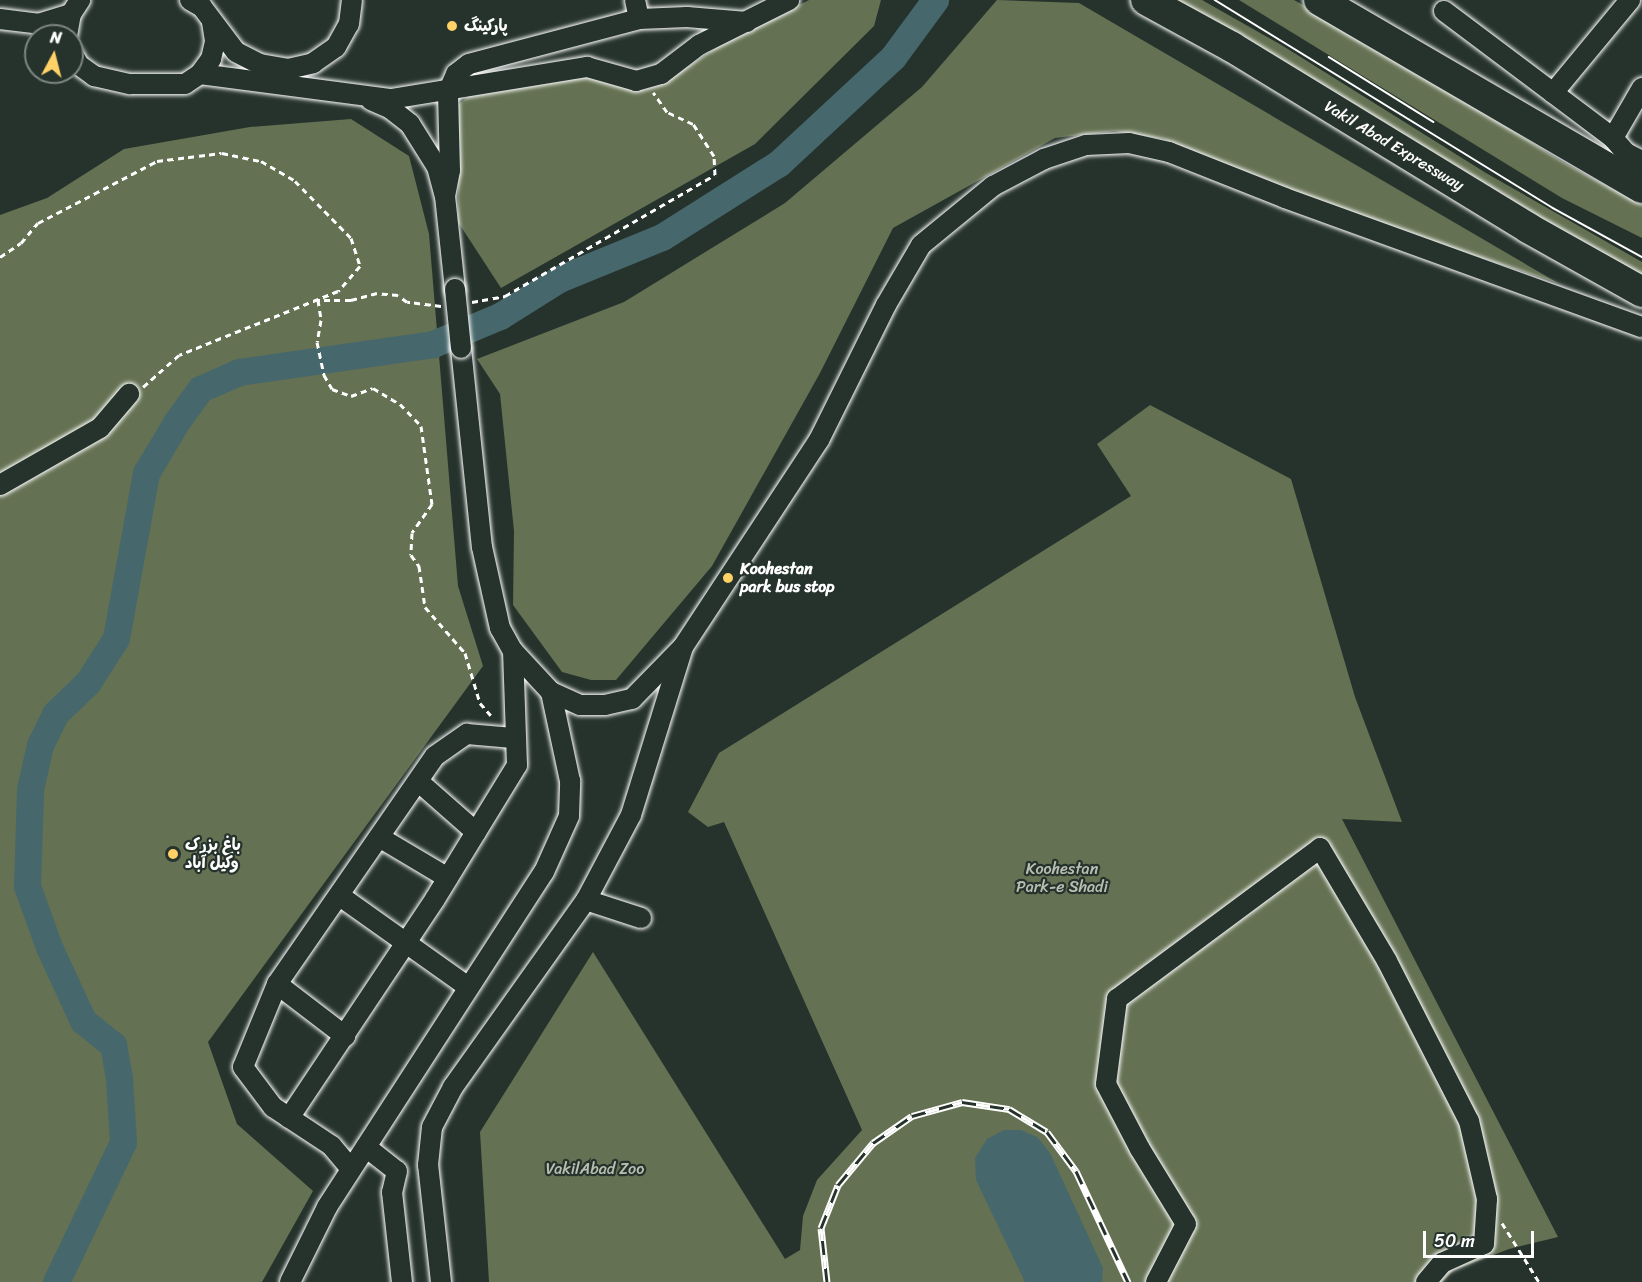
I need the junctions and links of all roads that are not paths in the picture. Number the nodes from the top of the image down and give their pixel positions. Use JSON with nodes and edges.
{"nodes":[{"id":1,"x":190,"y":0,"type":"edge"},
{"id":2,"x":352,"y":0,"type":"edge"},
{"id":3,"x":789,"y":0,"type":"edge"},
{"id":4,"x":1146,"y":0,"type":"edge"},
{"id":5,"x":1319,"y":0,"type":"edge"},
{"id":6,"x":1630,"y":0,"type":"edge"},
{"id":7,"x":75,"y":7,"type":"edge"},
{"id":8,"x":637,"y":10,"type":"edge"},
{"id":9,"x":1444,"y":11,"type":"dead end"},
{"id":10,"x":687,"y":17,"type":"junction"},
{"id":11,"x":0,"y":19,"type":"edge"},
{"id":12,"x":750,"y":22,"type":"junction"},
{"id":13,"x":212,"y":23,"type":"junction"},
{"id":14,"x":71,"y":24,"type":"edge"},
{"id":15,"x":699,"y":45,"type":"junction"},
{"id":16,"x":84,"y":69,"type":"edge"},
{"id":17,"x":200,"y":74,"type":"junction"},
{"id":18,"x":1642,"y":88,"type":"edge"},
{"id":19,"x":448,"y":92,"type":"junction"},
{"id":20,"x":1553,"y":93,"type":"junction"},
{"id":21,"x":363,"y":96,"type":"junction"},
{"id":22,"x":1613,"y":138,"type":"junction"},
{"id":23,"x":1642,"y":160,"type":"edge"},
{"id":24,"x":1642,"y":188,"type":"edge"},
{"id":25,"x":445,"y":196,"type":"junction"},
{"id":26,"x":1642,"y":292,"type":"edge"},
{"id":27,"x":1642,"y":327,"type":"edge"},
{"id":28,"x":129,"y":394,"type":"road end"},
{"id":29,"x":0,"y":485,"type":"edge"},
{"id":30,"x":683,"y":647,"type":"junction"},
{"id":31,"x":513,"y":651,"type":"junction"},
{"id":32,"x":551,"y":692,"type":"junction"},
{"id":33,"x":513,"y":730,"type":"junction"},
{"id":34,"x":419,"y":782,"type":"junction"},
{"id":35,"x":476,"y":831,"type":"junction"},
{"id":36,"x":379,"y":837,"type":"junction"},
{"id":37,"x":448,"y":878,"type":"junction"},
{"id":38,"x":340,"y":896,"type":"junction"},
{"id":39,"x":586,"y":900,"type":"junction"},
{"id":40,"x":641,"y":918,"type":"dead end"},
{"id":41,"x":406,"y":943,"type":"junction"},
{"id":42,"x":277,"y":984,"type":"junction"},
{"id":43,"x":468,"y":987,"type":"junction"},
{"id":44,"x":345,"y":1036,"type":"junction"},
{"id":45,"x":289,"y":1118,"type":"junction"},
{"id":46,"x":366,"y":1147,"type":"junction"},
{"id":47,"x":351,"y":1168,"type":"junction"},
{"id":48,"x":290,"y":1282,"type":"edge"},
{"id":49,"x":402,"y":1282,"type":"edge"},
{"id":50,"x":441,"y":1282,"type":"edge"},
{"id":51,"x":1156,"y":1282,"type":"edge"},
{"id":52,"x":1425,"y":1282,"type":"edge"}],
"edges":[{"from":1,"to":13,"type":"street"},
{"from":2,"to":13,"type":"street"},
{"from":3,"to":12,"type":"street"},
{"from":4,"to":26,"type":"highway","name":"Vakil Abad Expressway"},
{"from":5,"to":24,"type":"highway"},
{"from":6,"to":20,"type":"street"},
{"from":7,"to":11,"type":"street"},
{"from":7,"to":14,"type":"street"},
{"from":8,"to":10,"type":"street"},
{"from":8,"to":19,"type":"street"},
{"from":9,"to":20,"type":"street"},
{"from":10,"to":12,"type":"street"},
{"from":10,"to":15,"type":"street"},
{"from":12,"to":15,"type":"street"},
{"from":13,"to":17,"type":"street"},
{"from":15,"to":19,"type":"street"},
{"from":16,"to":17,"type":"street"},
{"from":17,"to":21,"type":"street"},
{"from":18,"to":22,"type":"street"},
{"from":19,"to":21,"type":"street"},
{"from":19,"to":25,"type":"street"},
{"from":20,"to":22,"type":"street"},
{"from":21,"to":25,"type":"street"},
{"from":22,"to":23,"type":"street"},
{"from":25,"to":31,"type":"street","bridge":true},
{"from":27,"to":30,"type":"street"},
{"from":28,"to":29,"type":"street"},
{"from":30,"to":32,"type":"street"},
{"from":30,"to":39,"type":"street"},
{"from":31,"to":32,"type":"street"},
{"from":31,"to":33,"type":"street"},
{"from":32,"to":43,"type":"street"},
{"from":33,"to":34,"type":"street"},
{"from":33,"to":35,"type":"street"},
{"from":34,"to":35,"type":"street"},
{"from":34,"to":36,"type":"street"},
{"from":35,"to":37,"type":"street"},
{"from":36,"to":37,"type":"street"},
{"from":36,"to":38,"type":"street"},
{"from":37,"to":41,"type":"street"},
{"from":38,"to":41,"type":"street"},
{"from":38,"to":42,"type":"street"},
{"from":39,"to":40,"type":"street"},
{"from":39,"to":50,"type":"street"},
{"from":41,"to":43,"type":"street"},
{"from":41,"to":44,"type":"street"},
{"from":42,"to":44,"type":"street"},
{"from":42,"to":45,"type":"street"},
{"from":43,"to":46,"type":"street"},
{"from":44,"to":45,"type":"street"},
{"from":45,"to":47,"type":"street"},
{"from":46,"to":47,"type":"street"},
{"from":46,"to":49,"type":"street"},
{"from":47,"to":48,"type":"street"},
{"from":51,"to":52,"type":"street"}]}
